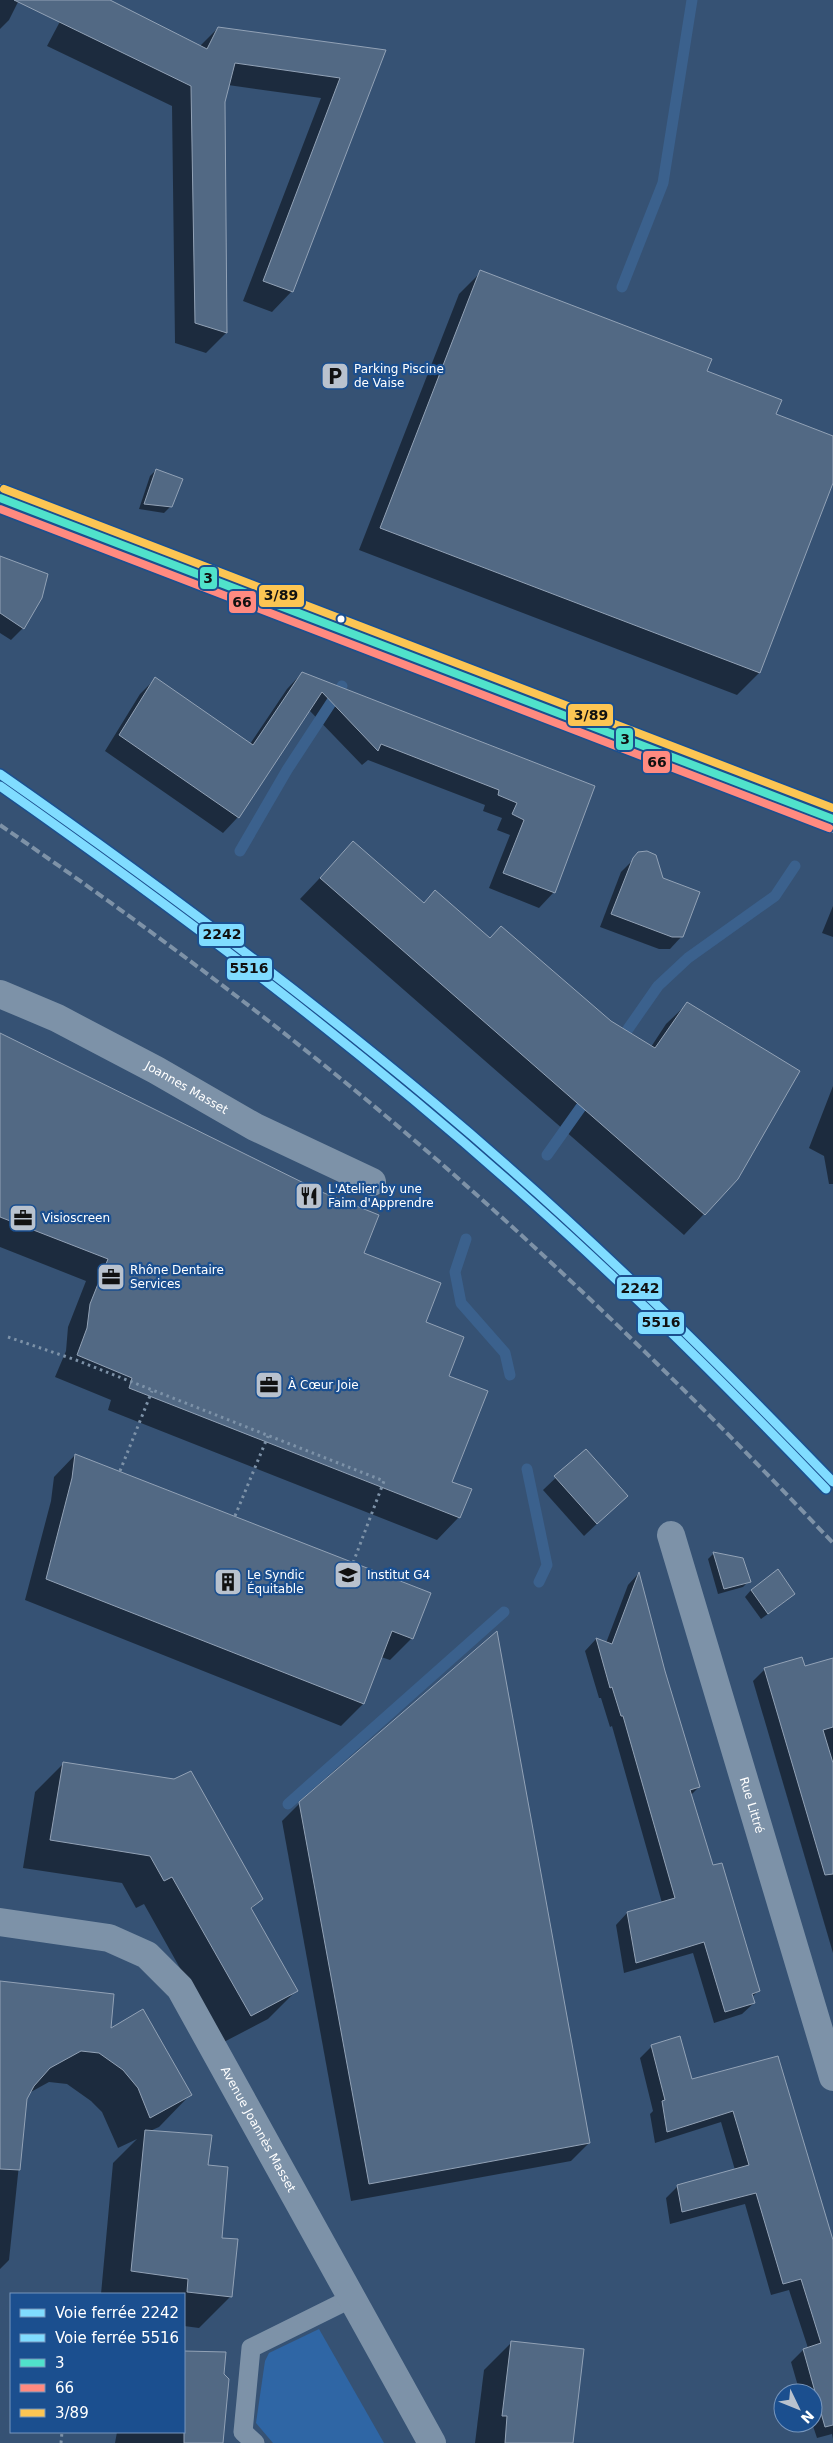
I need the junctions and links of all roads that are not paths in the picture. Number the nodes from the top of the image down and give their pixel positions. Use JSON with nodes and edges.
{"nodes":[{"id":1,"x":0,"y":498,"type":"edge"},
{"id":2,"x":833,"y":819,"type":"edge"},
{"id":3,"x":0,"y":994,"type":"edge"},
{"id":4,"x":372,"y":1182,"type":"dead end"},
{"id":5,"x":671,"y":1536,"type":"dead end"},
{"id":6,"x":0,"y":1922,"type":"edge"},
{"id":7,"x":833,"y":2077,"type":"edge"},
{"id":8,"x":352,"y":2298,"type":"junction"},
{"id":9,"x":255,"y":2443,"type":"edge"},
{"id":10,"x":432,"y":2443,"type":"edge"}],
"edges":[{"from":1,"to":2,"type":"main road"},
{"from":3,"to":4,"type":"street","name":"Joannes Masset"},
{"from":5,"to":7,"type":"street","name":"Rue Littré"},
{"from":6,"to":8,"type":"street","name":"Avenue Joannès Masset"},
{"from":8,"to":9,"type":"lane"},
{"from":8,"to":10,"type":"street","name":"Avenue Joannès Masset"}]}
